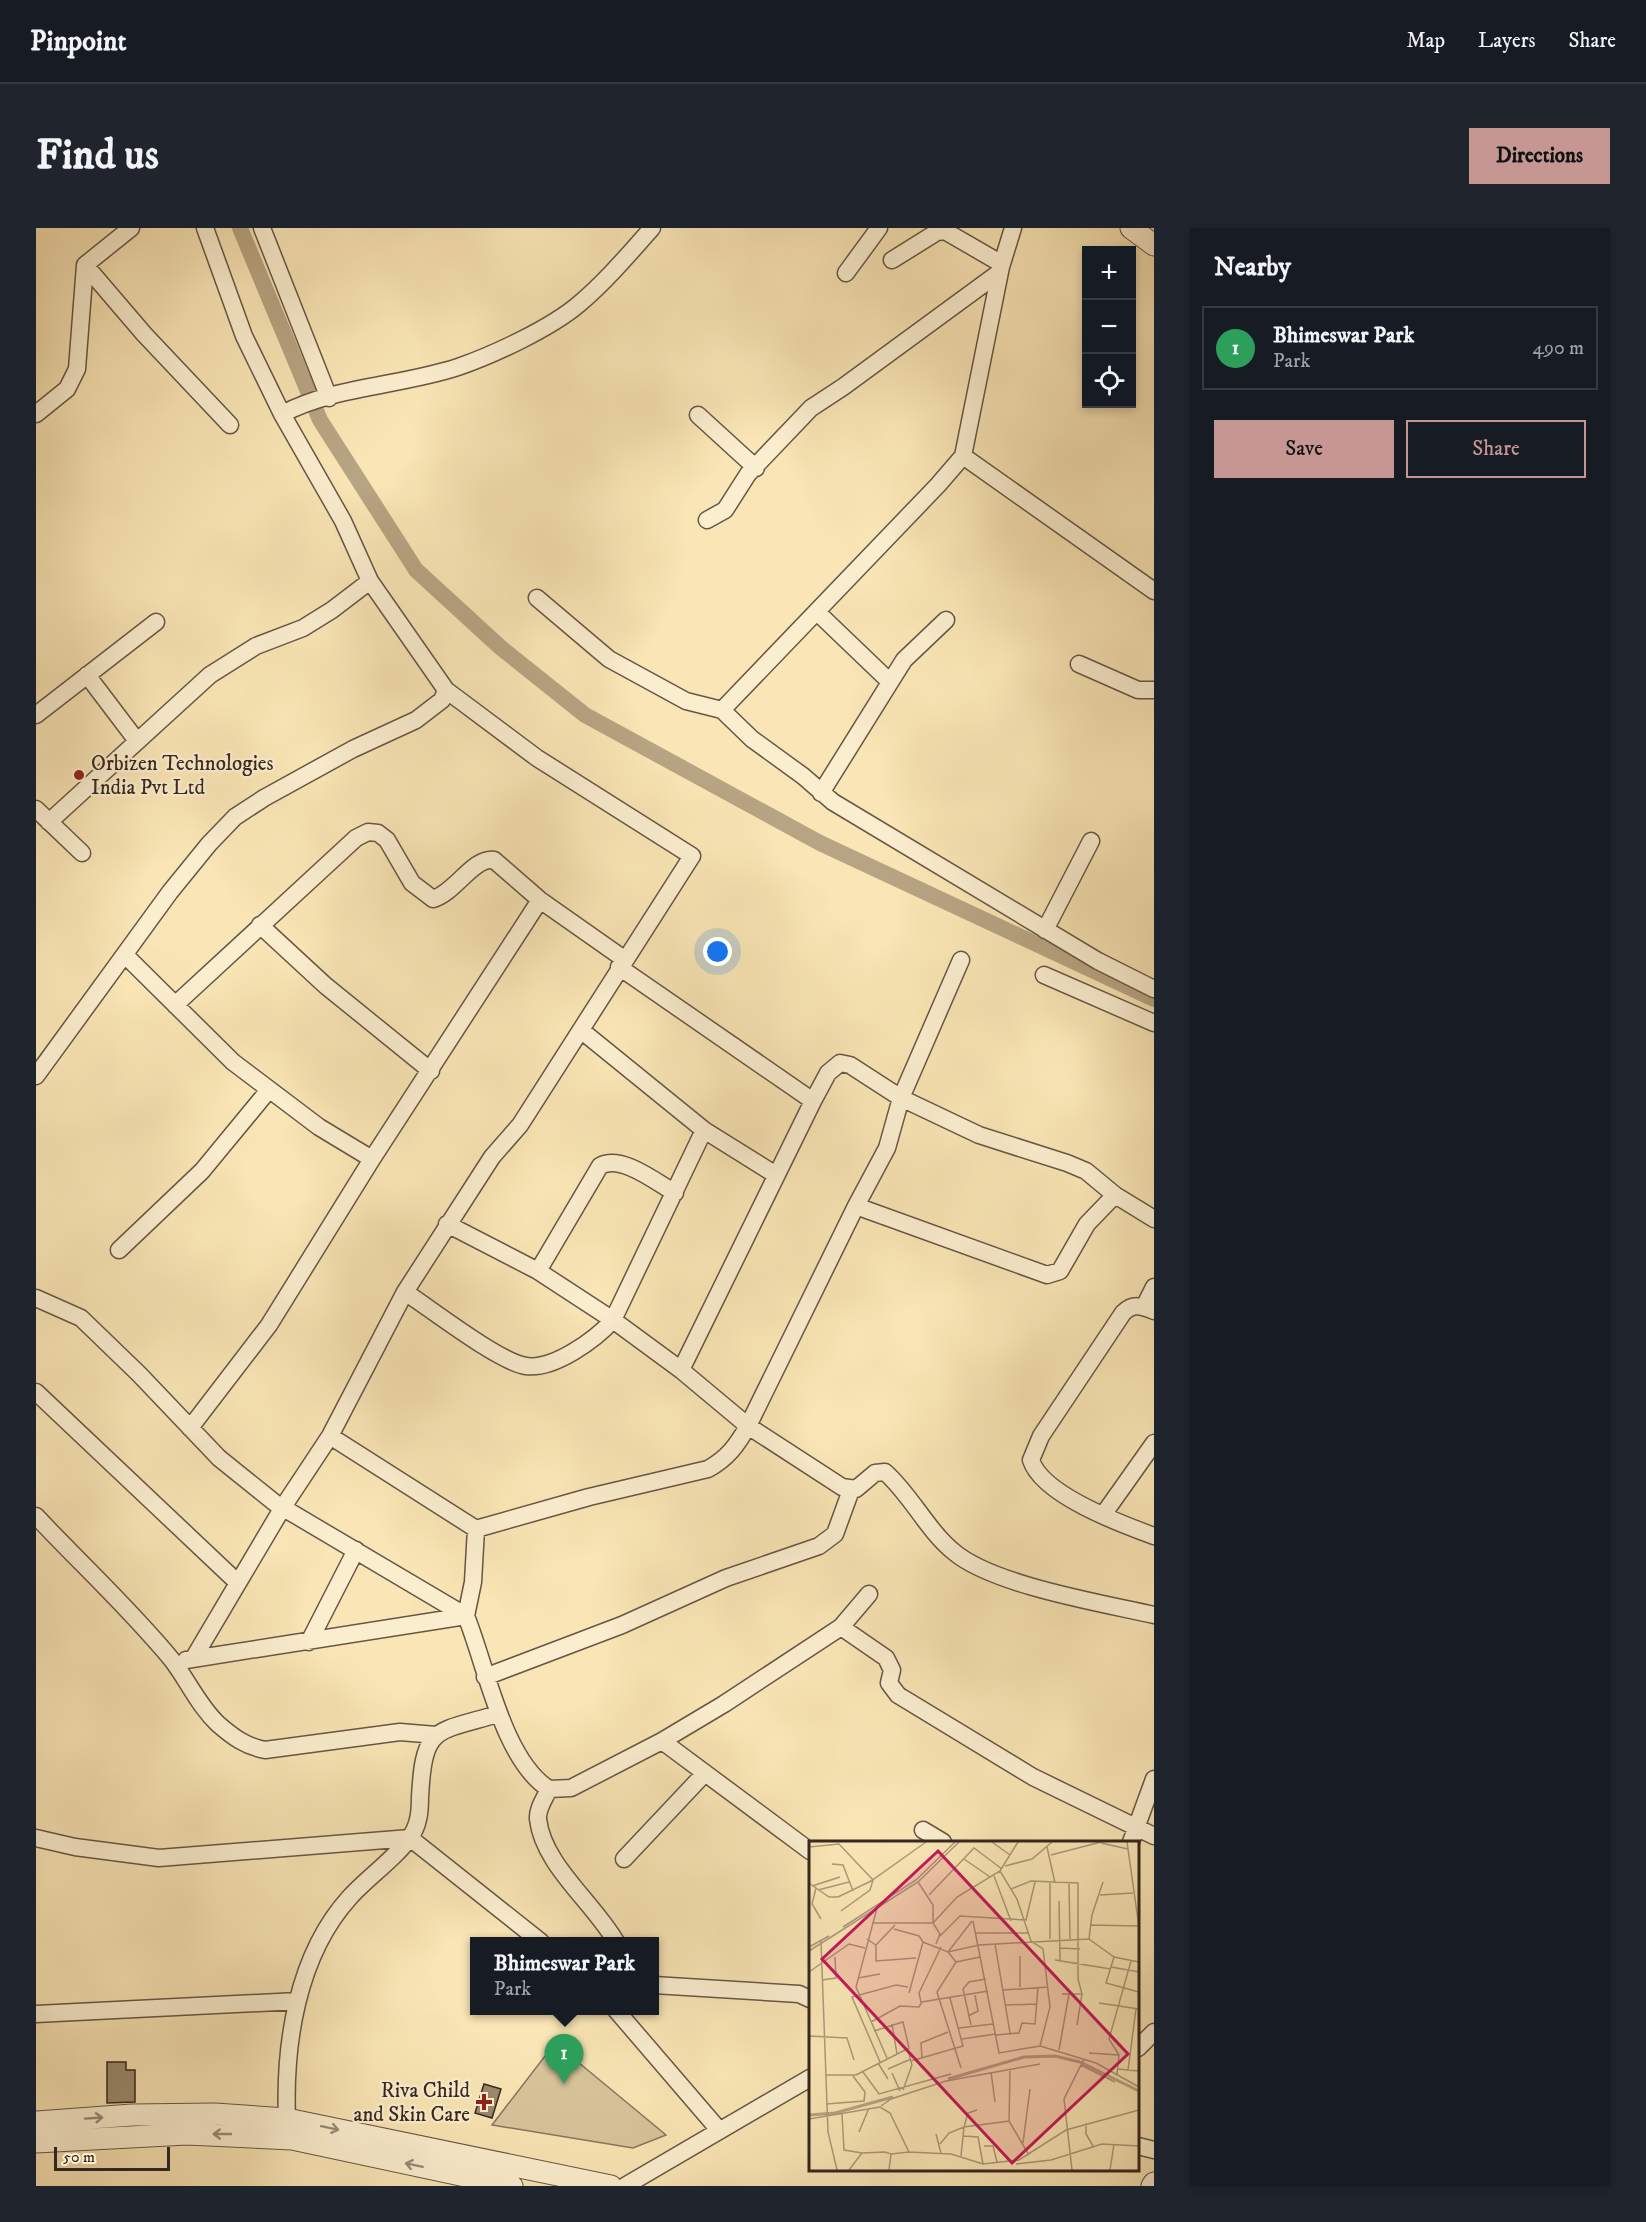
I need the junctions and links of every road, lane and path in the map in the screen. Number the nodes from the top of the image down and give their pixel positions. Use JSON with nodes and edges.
{"nodes":[{"id":1,"x":131,"y":228,"type":"edge"},
{"id":2,"x":205,"y":228,"type":"edge"},
{"id":3,"x":262,"y":228,"type":"edge"},
{"id":4,"x":652,"y":228,"type":"edge"},
{"id":5,"x":879,"y":228,"type":"edge"},
{"id":6,"x":1013,"y":228,"type":"edge"},
{"id":7,"x":1131,"y":228,"type":"edge"},
{"id":8,"x":1154,"y":245,"type":"edge"},
{"id":9,"x":892,"y":260,"type":"dead end"},
{"id":10,"x":85,"y":265,"type":"junction"},
{"id":11,"x":1001,"y":268,"type":"junction"},
{"id":12,"x":846,"y":273,"type":"dead end"},
{"id":13,"x":325,"y":399,"type":"junction"},
{"id":14,"x":286,"y":412,"type":"junction"},
{"id":15,"x":36,"y":414,"type":"edge"},
{"id":16,"x":698,"y":415,"type":"dead end"},
{"id":17,"x":230,"y":425,"type":"dead end"},
{"id":18,"x":963,"y":456,"type":"junction"},
{"id":19,"x":756,"y":468,"type":"junction"},
{"id":20,"x":707,"y":520,"type":"dead end"},
{"id":21,"x":370,"y":581,"type":"junction"},
{"id":22,"x":1154,"y":591,"type":"edge"},
{"id":23,"x":537,"y":598,"type":"dead end"},
{"id":24,"x":817,"y":612,"type":"junction"},
{"id":25,"x":946,"y":620,"type":"dead end"},
{"id":26,"x":156,"y":622,"type":"dead end"},
{"id":27,"x":1079,"y":664,"type":"dead end"},
{"id":28,"x":87,"y":675,"type":"junction"},
{"id":29,"x":889,"y":681,"type":"junction"},
{"id":30,"x":446,"y":690,"type":"junction"},
{"id":31,"x":1154,"y":690,"type":"edge"},
{"id":32,"x":722,"y":710,"type":"junction"},
{"id":33,"x":36,"y":714,"type":"edge"},
{"id":34,"x":137,"y":741,"type":"junction"},
{"id":35,"x":821,"y":793,"type":"junction"},
{"id":36,"x":36,"y":809,"type":"edge"},
{"id":37,"x":49,"y":822,"type":"junction"},
{"id":38,"x":1091,"y":842,"type":"dead end"},
{"id":39,"x":82,"y":853,"type":"dead end"},
{"id":40,"x":540,"y":900,"type":"junction"},
{"id":41,"x":260,"y":925,"type":"junction"},
{"id":42,"x":1045,"y":930,"type":"junction"},
{"id":43,"x":126,"y":956,"type":"junction"},
{"id":44,"x":961,"y":960,"type":"dead end"},
{"id":45,"x":622,"y":963,"type":"junction"},
{"id":46,"x":1044,"y":975,"type":"dead end"},
{"id":47,"x":1154,"y":989,"type":"edge"},
{"id":48,"x":175,"y":1005,"type":"junction"},
{"id":49,"x":1154,"y":1023,"type":"edge"},
{"id":50,"x":582,"y":1031,"type":"junction"},
{"id":51,"x":431,"y":1071,"type":"junction"},
{"id":52,"x":36,"y":1076,"type":"edge"},
{"id":53,"x":268,"y":1091,"type":"junction"},
{"id":54,"x":901,"y":1098,"type":"junction"},
{"id":55,"x":813,"y":1101,"type":"junction"},
{"id":56,"x":704,"y":1130,"type":"junction"},
{"id":57,"x":372,"y":1159,"type":"junction"},
{"id":58,"x":776,"y":1175,"type":"junction"},
{"id":59,"x":675,"y":1193,"type":"junction"},
{"id":60,"x":1115,"y":1195,"type":"junction"},
{"id":61,"x":856,"y":1206,"type":"junction"},
{"id":62,"x":1154,"y":1219,"type":"edge"},
{"id":63,"x":447,"y":1224,"type":"junction"},
{"id":64,"x":119,"y":1250,"type":"dead end"},
{"id":65,"x":537,"y":1271,"type":"junction"},
{"id":66,"x":1154,"y":1287,"type":"edge"},
{"id":67,"x":405,"y":1292,"type":"junction"},
{"id":68,"x":36,"y":1299,"type":"edge"},
{"id":69,"x":1149,"y":1309,"type":"edge"},
{"id":70,"x":613,"y":1320,"type":"junction"},
{"id":71,"x":681,"y":1370,"type":"junction"},
{"id":72,"x":36,"y":1392,"type":"edge"},
{"id":73,"x":748,"y":1426,"type":"junction"},
{"id":74,"x":190,"y":1428,"type":"junction"},
{"id":75,"x":330,"y":1436,"type":"junction"},
{"id":76,"x":1154,"y":1443,"type":"edge"},
{"id":77,"x":851,"y":1490,"type":"junction"},
{"id":78,"x":283,"y":1507,"type":"junction"},
{"id":79,"x":1103,"y":1515,"type":"junction"},
{"id":80,"x":36,"y":1516,"type":"edge"},
{"id":81,"x":476,"y":1529,"type":"junction"},
{"id":82,"x":1154,"y":1536,"type":"edge"},
{"id":83,"x":356,"y":1550,"type":"junction"},
{"id":84,"x":237,"y":1582,"type":"junction"},
{"id":85,"x":869,"y":1594,"type":"dead end"},
{"id":86,"x":466,"y":1616,"type":"junction"},
{"id":87,"x":1154,"y":1616,"type":"edge"},
{"id":88,"x":841,"y":1627,"type":"junction"},
{"id":89,"x":309,"y":1642,"type":"junction"},
{"id":90,"x":193,"y":1659,"type":"junction"},
{"id":91,"x":173,"y":1662,"type":"junction"},
{"id":92,"x":485,"y":1677,"type":"junction"},
{"id":93,"x":498,"y":1714,"type":"junction"},
{"id":94,"x":436,"y":1735,"type":"junction"},
{"id":95,"x":662,"y":1741,"type":"junction"},
{"id":96,"x":705,"y":1773,"type":"junction"},
{"id":97,"x":1154,"y":1779,"type":"edge"},
{"id":98,"x":549,"y":1789,"type":"junction"},
{"id":99,"x":923,"y":1830,"type":"dead end"},
{"id":100,"x":1134,"y":1835,"type":"edge"},
{"id":101,"x":1154,"y":1836,"type":"edge"},
{"id":102,"x":36,"y":1838,"type":"edge"},
{"id":103,"x":410,"y":1838,"type":"junction"},
{"id":104,"x":941,"y":1841,"type":"edge"},
{"id":105,"x":809,"y":1850,"type":"edge"},
{"id":106,"x":624,"y":1859,"type":"dead end"},
{"id":107,"x":536,"y":1937,"type":"edge"},
{"id":108,"x":613,"y":1937,"type":"edge"},
{"id":109,"x":659,"y":1985,"type":"edge"},
{"id":110,"x":809,"y":1997,"type":"edge"},
{"id":111,"x":297,"y":2001,"type":"junction"},
{"id":112,"x":36,"y":2014,"type":"edge"},
{"id":113,"x":620,"y":2015,"type":"edge"},
{"id":114,"x":1154,"y":2032,"type":"edge"},
{"id":115,"x":1139,"y":2046,"type":"edge"},
{"id":116,"x":809,"y":2079,"type":"edge"},
{"id":117,"x":287,"y":2119,"type":"junction"},
{"id":118,"x":36,"y":2122,"type":"edge"},
{"id":119,"x":719,"y":2130,"type":"junction"},
{"id":120,"x":36,"y":2142,"type":"edge"},
{"id":121,"x":1139,"y":2146,"type":"edge"},
{"id":122,"x":1154,"y":2150,"type":"edge"},
{"id":123,"x":512,"y":2186,"type":"edge"},
{"id":124,"x":612,"y":2186,"type":"edge"},
{"id":125,"x":625,"y":2186,"type":"edge"}],
"edges":[{"from":1,"to":10,"type":"street"},
{"from":2,"to":14,"type":"street"},
{"from":3,"to":13,"type":"street"},
{"from":4,"to":13,"type":"street"},
{"from":5,"to":12,"type":"street"},
{"from":6,"to":11,"type":"street"},
{"from":7,"to":8,"type":"street"},
{"from":9,"to":11,"type":"street"},
{"from":10,"to":15,"type":"street"},
{"from":10,"to":17,"type":"street"},
{"from":11,"to":18,"type":"street"},
{"from":11,"to":19,"type":"street"},
{"from":13,"to":14,"type":"street"},
{"from":14,"to":21,"type":"street"},
{"from":16,"to":19,"type":"street"},
{"from":18,"to":22,"type":"street"},
{"from":18,"to":24,"type":"street"},
{"from":19,"to":20,"type":"street"},
{"from":21,"to":30,"type":"street"},
{"from":21,"to":34,"type":"street"},
{"from":23,"to":32,"type":"street"},
{"from":24,"to":29,"type":"street"},
{"from":24,"to":32,"type":"street"},
{"from":25,"to":29,"type":"street"},
{"from":26,"to":28,"type":"street"},
{"from":27,"to":31,"type":"street"},
{"from":28,"to":33,"type":"street"},
{"from":28,"to":34,"type":"street"},
{"from":29,"to":35,"type":"street"},
{"from":30,"to":43,"type":"street"},
{"from":30,"to":45,"type":"street"},
{"from":32,"to":35,"type":"street"},
{"from":34,"to":37,"type":"street"},
{"from":35,"to":42,"type":"street"},
{"from":36,"to":37,"type":"street"},
{"from":37,"to":39,"type":"street"},
{"from":38,"to":42,"type":"street"},
{"from":40,"to":41,"type":"street"},
{"from":40,"to":45,"type":"street"},
{"from":40,"to":51,"type":"street"},
{"from":41,"to":48,"type":"street"},
{"from":41,"to":51,"type":"street"},
{"from":42,"to":47,"type":"street"},
{"from":43,"to":48,"type":"street"},
{"from":43,"to":52,"type":"street"},
{"from":44,"to":54,"type":"street"},
{"from":45,"to":50,"type":"street"},
{"from":45,"to":55,"type":"street"},
{"from":46,"to":49,"type":"street"},
{"from":48,"to":53,"type":"street"},
{"from":50,"to":56,"type":"street"},
{"from":50,"to":63,"type":"street"},
{"from":51,"to":57,"type":"street"},
{"from":53,"to":57,"type":"street"},
{"from":53,"to":64,"type":"street"},
{"from":54,"to":55,"type":"street"},
{"from":54,"to":60,"type":"street"},
{"from":54,"to":61,"type":"street"},
{"from":55,"to":58,"type":"street"},
{"from":56,"to":58,"type":"street"},
{"from":56,"to":59,"type":"street"},
{"from":57,"to":74,"type":"street"},
{"from":58,"to":71,"type":"street"},
{"from":59,"to":65,"type":"street"},
{"from":59,"to":70,"type":"street"},
{"from":60,"to":61,"type":"street"},
{"from":60,"to":62,"type":"street"},
{"from":61,"to":73,"type":"street"},
{"from":63,"to":65,"type":"street"},
{"from":63,"to":67,"type":"street"},
{"from":65,"to":70,"type":"street"},
{"from":66,"to":69,"type":"street"},
{"from":67,"to":70,"type":"street"},
{"from":67,"to":75,"type":"street"},
{"from":68,"to":74,"type":"street"},
{"from":69,"to":79,"type":"street"},
{"from":70,"to":71,"type":"street"},
{"from":71,"to":73,"type":"street"},
{"from":72,"to":84,"type":"street"},
{"from":73,"to":77,"type":"street"},
{"from":73,"to":81,"type":"street"},
{"from":74,"to":78,"type":"street"},
{"from":75,"to":78,"type":"street"},
{"from":75,"to":81,"type":"street"},
{"from":76,"to":79,"type":"street"},
{"from":77,"to":87,"type":"street"},
{"from":77,"to":92,"type":"street"},
{"from":78,"to":83,"type":"street"},
{"from":78,"to":84,"type":"street"},
{"from":79,"to":82,"type":"street"},
{"from":80,"to":91,"type":"street"},
{"from":81,"to":86,"type":"street"},
{"from":83,"to":86,"type":"street"},
{"from":83,"to":89,"type":"street"},
{"from":84,"to":90,"type":"street"},
{"from":85,"to":88,"type":"street"},
{"from":86,"to":89,"type":"street"},
{"from":86,"to":92,"type":"street"},
{"from":88,"to":95,"type":"street"},
{"from":88,"to":100,"type":"street"},
{"from":89,"to":90,"type":"street"},
{"from":90,"to":91,"type":"street"},
{"from":91,"to":94,"type":"street"},
{"from":92,"to":93,"type":"street"},
{"from":93,"to":94,"type":"street"},
{"from":93,"to":98,"type":"street"},
{"from":94,"to":103,"type":"street"},
{"from":95,"to":96,"type":"street"},
{"from":95,"to":98,"type":"street"},
{"from":96,"to":105,"type":"street"},
{"from":96,"to":106,"type":"street"},
{"from":97,"to":100,"type":"street"},
{"from":98,"to":108,"type":"street"},
{"from":99,"to":104,"type":"street"},
{"from":100,"to":101,"type":"street"},
{"from":102,"to":103,"type":"street"},
{"from":103,"to":107,"type":"street"},
{"from":103,"to":111,"type":"street"},
{"from":109,"to":110,"type":"street"},
{"from":111,"to":112,"type":"street"},
{"from":111,"to":117,"type":"street"},
{"from":113,"to":119,"type":"street"},
{"from":114,"to":115,"type":"street"},
{"from":116,"to":119,"type":"street"},
{"from":118,"to":117,"type":"street","one_way":true},
{"from":117,"to":124,"type":"street","one_way":true},
{"from":119,"to":125,"type":"street"},
{"from":123,"to":120,"type":"street","one_way":true},
{"from":121,"to":122,"type":"street"}]}
